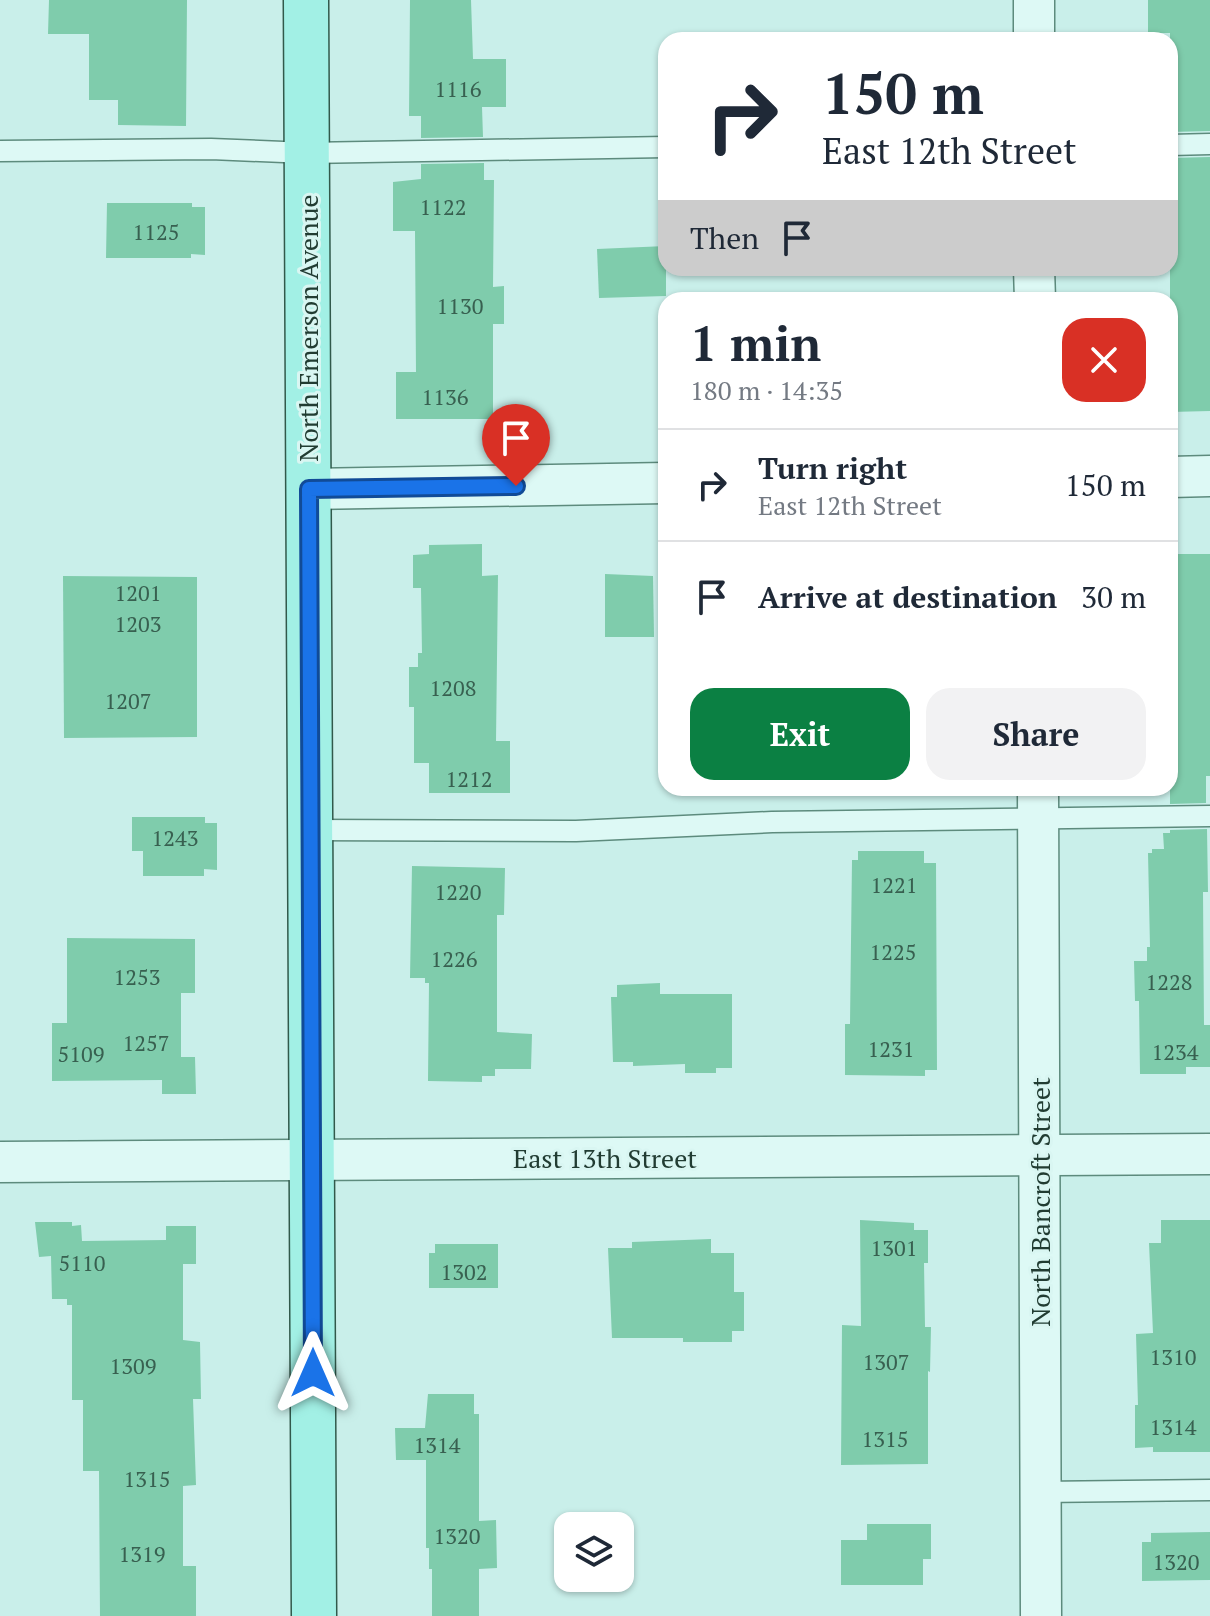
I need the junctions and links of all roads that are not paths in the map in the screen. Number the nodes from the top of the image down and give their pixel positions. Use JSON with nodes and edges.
{"nodes":[{"id":1,"x":306,"y":0,"type":"edge"},
{"id":2,"x":1034,"y":0,"type":"edge"},
{"id":3,"x":1034,"y":32,"type":"edge"},
{"id":4,"x":1210,"y":144,"type":"edge"},
{"id":5,"x":1178,"y":145,"type":"edge"},
{"id":6,"x":658,"y":147,"type":"edge"},
{"id":7,"x":0,"y":151,"type":"edge"},
{"id":8,"x":307,"y":153,"type":"junction"},
{"id":9,"x":1210,"y":476,"type":"edge"},
{"id":10,"x":1178,"y":477,"type":"edge"},
{"id":11,"x":658,"y":483,"type":"edge"},
{"id":12,"x":309,"y":489,"type":"junction"},
{"id":13,"x":1038,"y":803,"type":"edge"},
{"id":14,"x":1210,"y":816,"type":"edge"},
{"id":15,"x":310,"y":830,"type":"junction"},
{"id":16,"x":1210,"y":1154,"type":"edge"},
{"id":17,"x":1039,"y":1155,"type":"junction"},
{"id":18,"x":312,"y":1161,"type":"junction"},
{"id":19,"x":0,"y":1162,"type":"edge"},
{"id":20,"x":1210,"y":1490,"type":"edge"},
{"id":21,"x":1041,"y":1492,"type":"junction"},
{"id":22,"x":314,"y":1616,"type":"edge"},
{"id":23,"x":1041,"y":1616,"type":"edge"}],
"edges":[{"from":1,"to":8,"type":"main road","name":"North Emerson Avenue"},
{"from":2,"to":3,"type":"street"},
{"from":4,"to":5,"type":"lane"},
{"from":6,"to":8,"type":"lane"},
{"from":7,"to":8,"type":"lane"},
{"from":8,"to":12,"type":"main road","name":"North Emerson Avenue"},
{"from":9,"to":10,"type":"street"},
{"from":11,"to":12,"type":"street"},
{"from":12,"to":15,"type":"main road","name":"North Emerson Avenue"},
{"from":13,"to":14,"type":"lane"},
{"from":13,"to":15,"type":"lane"},
{"from":13,"to":17,"type":"street","name":"North Bancroft Street"},
{"from":15,"to":18,"type":"main road","name":"North Emerson Avenue"},
{"from":16,"to":17,"type":"street","name":"East 13th Street"},
{"from":17,"to":18,"type":"street","name":"East 13th Street"},
{"from":17,"to":21,"type":"street","name":"North Bancroft Street"},
{"from":18,"to":19,"type":"street","name":"East 13th Street"},
{"from":18,"to":22,"type":"main road","name":"North Emerson Avenue"},
{"from":20,"to":21,"type":"lane"},
{"from":21,"to":23,"type":"street","name":"North Bancroft Street"}]}
